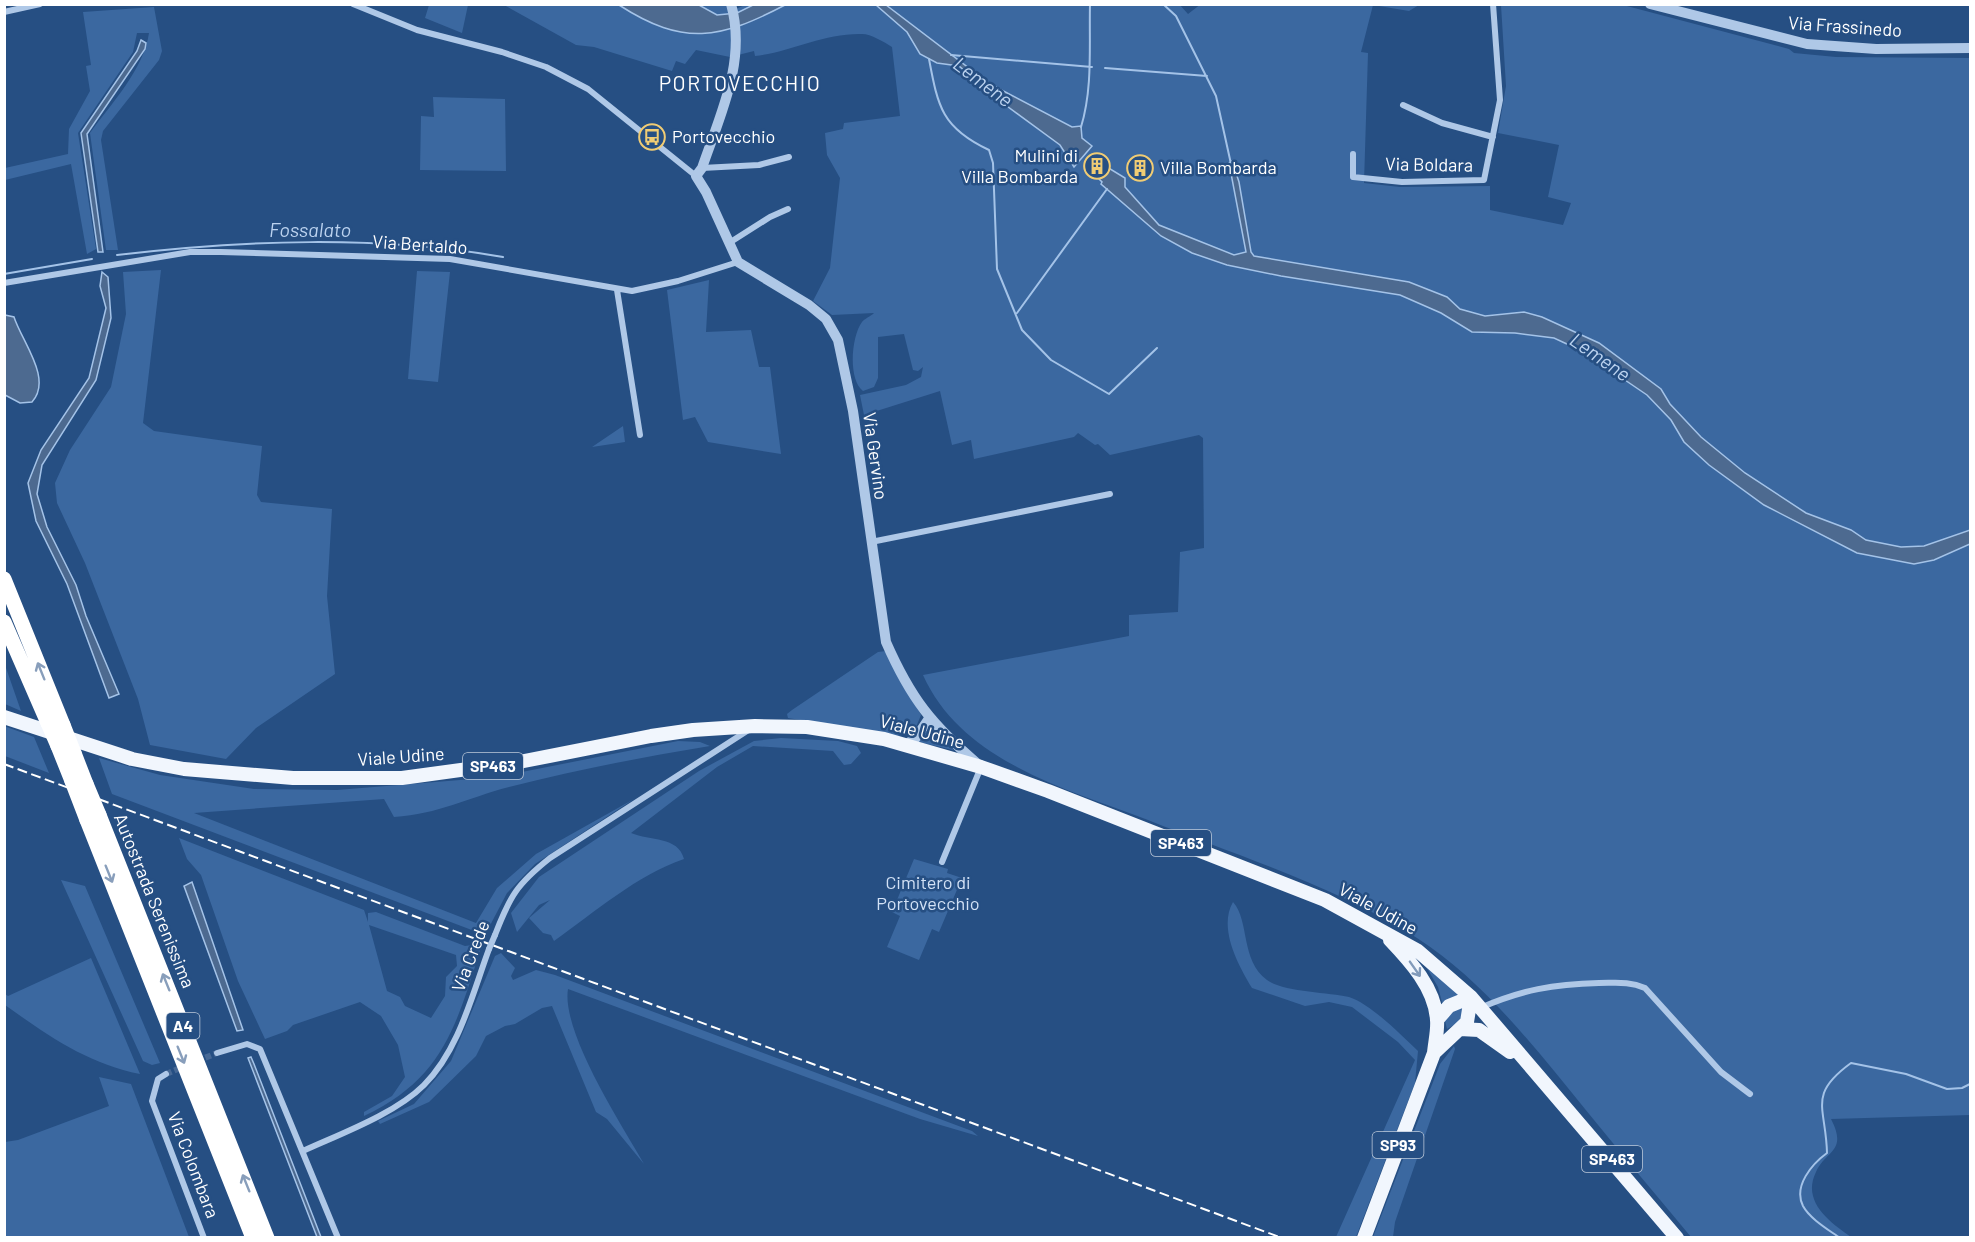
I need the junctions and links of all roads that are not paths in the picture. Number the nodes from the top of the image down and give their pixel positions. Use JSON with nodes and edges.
{"nodes":[{"id":1,"x":40,"y":4,"type":"edge"},
{"id":2,"x":353,"y":4,"type":"edge"},
{"id":3,"x":1493,"y":4,"type":"edge"},
{"id":4,"x":1650,"y":4,"type":"edge"},
{"id":5,"x":733,"y":9,"type":"edge"},
{"id":6,"x":4,"y":12,"type":"edge"},
{"id":7,"x":1971,"y":48,"type":"edge"},
{"id":8,"x":1403,"y":105,"type":"dead end"},
{"id":9,"x":1493,"y":137,"type":"junction"},
{"id":10,"x":1353,"y":154,"type":"dead end"},
{"id":11,"x":789,"y":157,"type":"dead end"},
{"id":12,"x":699,"y":172,"type":"junction"},
{"id":13,"x":788,"y":209,"type":"dead end"},
{"id":14,"x":728,"y":244,"type":"junction"},
{"id":15,"x":735,"y":263,"type":"junction"},
{"id":16,"x":4,"y":283,"type":"edge"},
{"id":17,"x":617,"y":290,"type":"junction"},
{"id":18,"x":640,"y":435,"type":"dead end"},
{"id":19,"x":1110,"y":494,"type":"dead end"},
{"id":20,"x":871,"y":542,"type":"junction"},
{"id":21,"x":4,"y":579,"type":"edge"},
{"id":22,"x":4,"y":622,"type":"edge"},
{"id":23,"x":4,"y":717,"type":"edge"},
{"id":24,"x":930,"y":717,"type":"junction"},
{"id":25,"x":55,"y":724,"type":"junction"},
{"id":26,"x":755,"y":726,"type":"junction"},
{"id":27,"x":906,"y":744,"type":"junction"},
{"id":28,"x":981,"y":767,"type":"junction"},
{"id":29,"x":79,"y":782,"type":"junction"},
{"id":30,"x":93,"y":817,"type":"junction"},
{"id":31,"x":942,"y":862,"type":"dead end"},
{"id":32,"x":1378,"y":927,"type":"junction"},
{"id":33,"x":1475,"y":1002,"type":"junction"},
{"id":34,"x":1437,"y":1020,"type":"junction"},
{"id":35,"x":1460,"y":1029,"type":"junction"},
{"id":36,"x":217,"y":1053,"type":"tunnel mouth"},
{"id":37,"x":1434,"y":1053,"type":"junction"},
{"id":38,"x":166,"y":1074,"type":"tunnel mouth"},
{"id":39,"x":1546,"y":1081,"type":"junction"},
{"id":40,"x":1749,"y":1095,"type":"dead end"},
{"id":41,"x":303,"y":1151,"type":"junction"},
{"id":42,"x":204,"y":1238,"type":"edge"},
{"id":43,"x":253,"y":1238,"type":"edge"},
{"id":44,"x":267,"y":1238,"type":"edge"},
{"id":45,"x":338,"y":1238,"type":"edge"},
{"id":46,"x":1364,"y":1238,"type":"edge"},
{"id":47,"x":1677,"y":1238,"type":"edge"}],
"edges":[{"from":1,"to":6,"type":"street"},
{"from":2,"to":12,"type":"street"},
{"from":3,"to":9,"type":"street","name":"Via Boldara"},
{"from":4,"to":7,"type":"street","name":"Via Frassinedo"},
{"from":5,"to":12,"type":"street"},
{"from":8,"to":9,"type":"street","name":"Via Boldara"},
{"from":9,"to":10,"type":"street","name":"Via Boldara"},
{"from":11,"to":12,"type":"street"},
{"from":12,"to":14,"type":"street","name":"Via Gervino"},
{"from":13,"to":14,"type":"street"},
{"from":14,"to":15,"type":"street","name":"Via Gervino"},
{"from":15,"to":17,"type":"street","name":"Via Bertaldo"},
{"from":15,"to":20,"type":"street","name":"Via Gervino"},
{"from":16,"to":17,"type":"street","name":"Via Bertaldo"},
{"from":17,"to":18,"type":"street"},
{"from":19,"to":20,"type":"street"},
{"from":20,"to":24,"type":"street","name":"Via Gervino"},
{"from":25,"to":21,"type":"highway","name":"Autostrada Serenissima","number":"A4","one_way":true},
{"from":22,"to":25,"type":"highway","name":"Autostrada Serenissima","number":"A4"},
{"from":23,"to":26,"type":"main road","name":"Viale Udine","number":"SP463"},
{"from":24,"to":27,"type":"street"},
{"from":24,"to":28,"type":"street","name":"Via Gervino"},
{"from":25,"to":29,"type":"highway","name":"Autostrada Serenissima","number":"A4","bridge":true},
{"from":25,"to":29,"type":"highway","name":"Autostrada Serenissima","number":"A4","bridge":true},
{"from":26,"to":27,"type":"main road","name":"Viale Udine","number":"SP463"},
{"from":26,"to":41,"type":"street","name":"Via Crede","bridge":true},
{"from":27,"to":28,"type":"main road","name":"Viale Udine","number":"SP463"},
{"from":28,"to":31,"type":"street"},
{"from":28,"to":32,"type":"main road","name":"Viale Udine","number":"SP463"},
{"from":29,"to":30,"type":"highway","name":"Autostrada Serenissima","number":"A4","bridge":true},
{"from":30,"to":43,"type":"highway","name":"Autostrada Serenissima","number":"A4","one_way":true},
{"from":44,"to":30,"type":"highway","name":"Autostrada Serenissima","number":"A4","one_way":true},
{"from":32,"to":33,"type":"main road","name":"Viale Udine","number":"SP463"},
{"from":32,"to":34,"type":"main road","number":"SP93","one_way":true},
{"from":33,"to":34,"type":"main road"},
{"from":33,"to":35,"type":"main road","number":"SP93"},
{"from":33,"to":39,"type":"main road","name":"Viale Udine","number":"SP463"},
{"from":33,"to":40,"type":"street"},
{"from":34,"to":37,"type":"main road","number":"SP93"},
{"from":35,"to":37,"type":"main road","number":"SP93"},
{"from":35,"to":39,"type":"main road"},
{"from":36,"to":41,"type":"street"},
{"from":37,"to":46,"type":"main road","number":"SP93"},
{"from":38,"to":42,"type":"street","name":"Via Colombara"},
{"from":39,"to":47,"type":"main road","name":"Viale Udine","number":"SP463"},
{"from":41,"to":45,"type":"street"}]}
